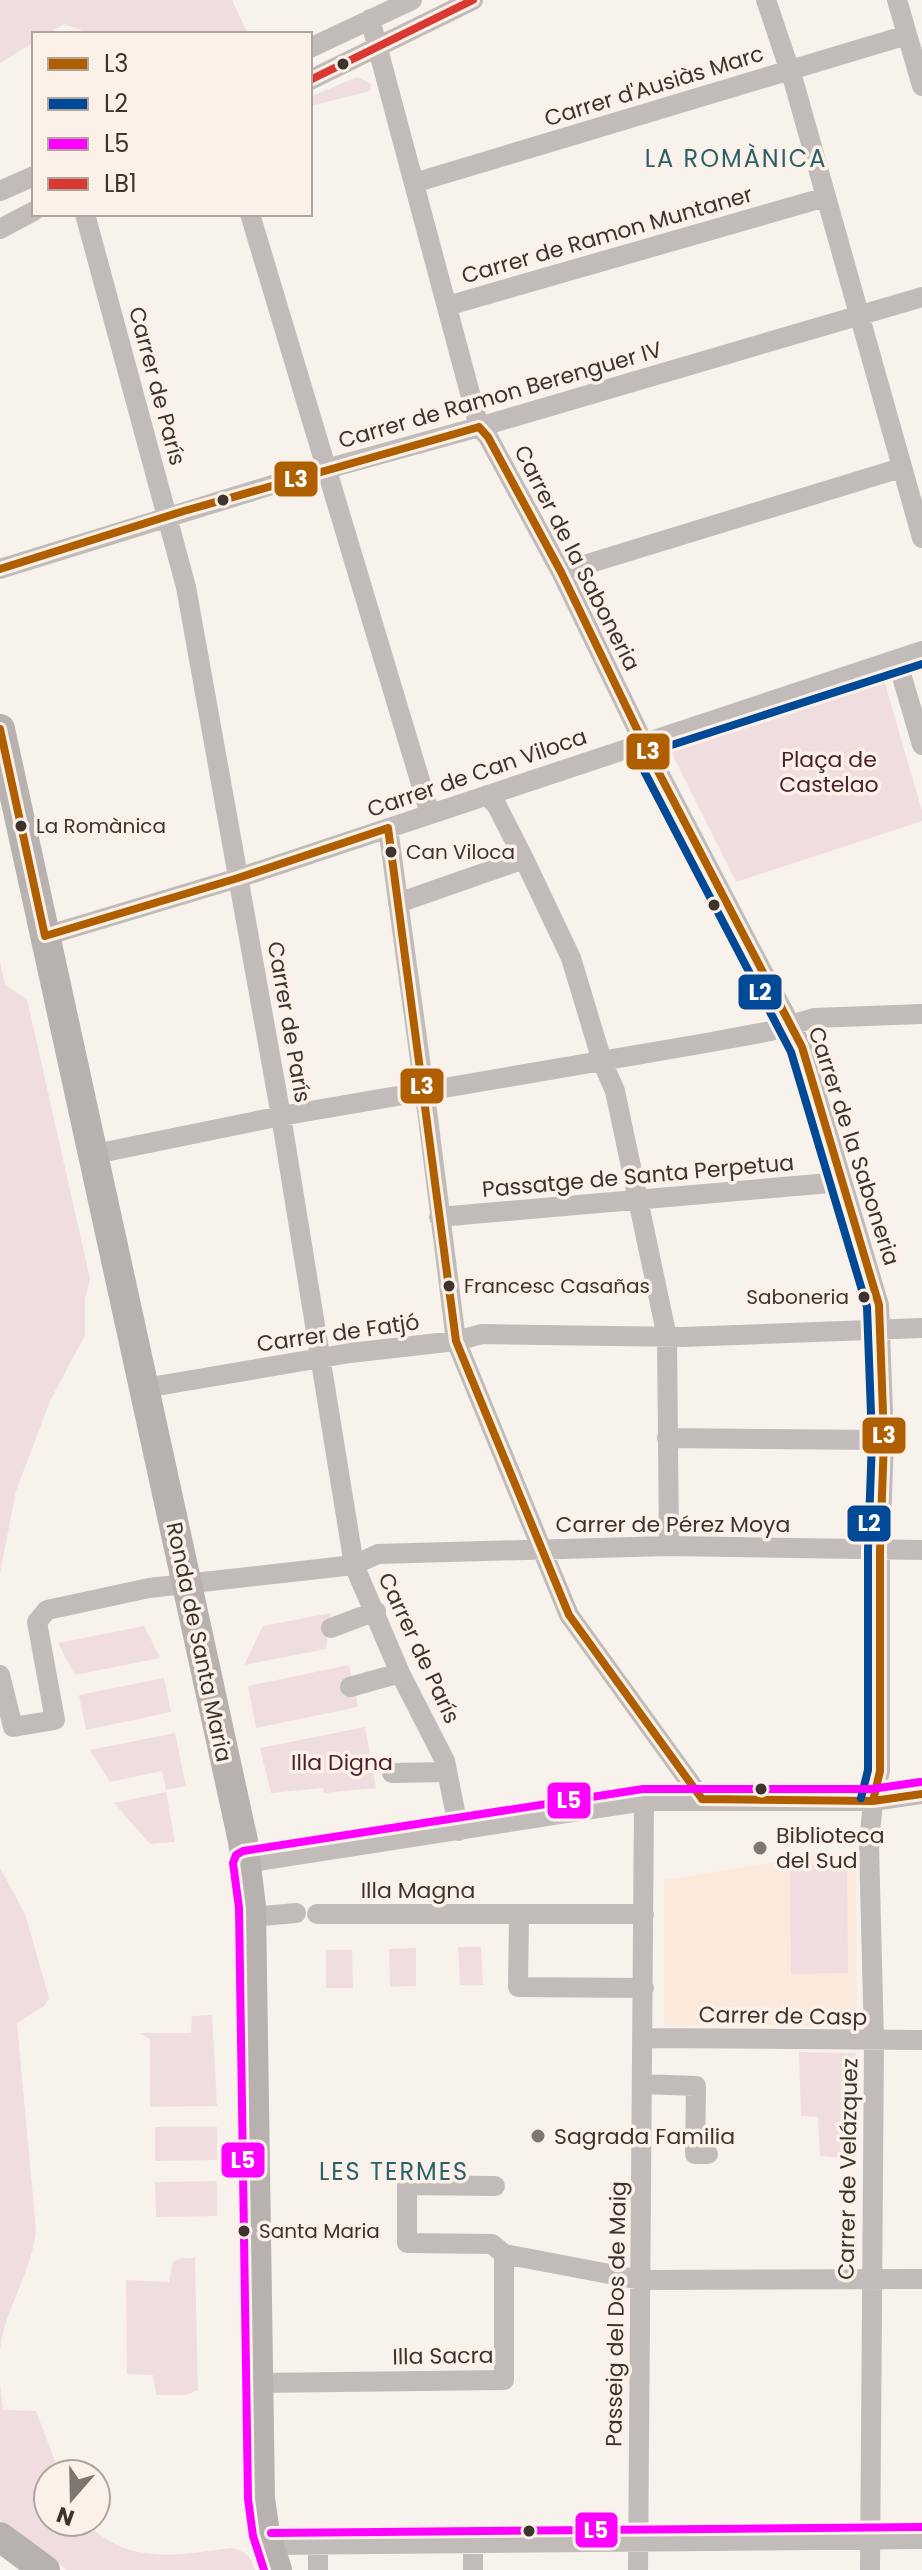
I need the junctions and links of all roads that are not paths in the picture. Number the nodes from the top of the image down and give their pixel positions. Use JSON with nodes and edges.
{"nodes":[{"id":1,"x":412,"y":0,"type":"edge"},
{"id":2,"x":473,"y":0,"type":"edge"},
{"id":3,"x":766,"y":0,"type":"edge"},
{"id":4,"x":897,"y":0,"type":"edge"},
{"id":5,"x":370,"y":19,"type":"junction"},
{"id":6,"x":907,"y":35,"type":"junction"},
{"id":7,"x":377,"y":46,"type":"junction"},
{"id":8,"x":312,"y":47,"type":"edge"},
{"id":9,"x":788,"y":70,"type":"junction"},
{"id":10,"x":312,"y":79,"type":"edge"},
{"id":11,"x":922,"y":86,"type":"edge"},
{"id":12,"x":32,"y":177,"type":"edge"},
{"id":13,"x":414,"y":183,"type":"junction"},
{"id":14,"x":0,"y":191,"type":"edge"},
{"id":15,"x":826,"y":197,"type":"junction"},
{"id":16,"x":32,"y":212,"type":"edge"},
{"id":17,"x":86,"y":216,"type":"edge"},
{"id":18,"x":251,"y":216,"type":"edge"},
{"id":19,"x":0,"y":229,"type":"edge"},
{"id":20,"x":922,"y":297,"type":"edge"},
{"id":21,"x":447,"y":306,"type":"junction"},
{"id":22,"x":860,"y":317,"type":"junction"},
{"id":23,"x":479,"y":427,"type":"junction"},
{"id":24,"x":901,"y":468,"type":"junction"},
{"id":25,"x":326,"y":469,"type":"junction"},
{"id":26,"x":167,"y":516,"type":"junction"},
{"id":27,"x":922,"y":538,"type":"edge"},
{"id":28,"x":0,"y":569,"type":"edge"},
{"id":29,"x":561,"y":572,"type":"junction"},
{"id":30,"x":922,"y":651,"type":"edge"},
{"id":31,"x":897,"y":660,"type":"junction"},
{"id":32,"x":0,"y":729,"type":"edge"},
{"id":33,"x":643,"y":742,"type":"junction"},
{"id":34,"x":922,"y":745,"type":"edge"},
{"id":35,"x":487,"y":795,"type":"junction"},
{"id":36,"x":430,"y":814,"type":"junction"},
{"id":37,"x":388,"y":828,"type":"junction"},
{"id":38,"x":524,"y":859,"type":"junction"},
{"id":39,"x":238,"y":878,"type":"junction"},
{"id":40,"x":398,"y":903,"type":"junction"},
{"id":41,"x":45,"y":936,"type":"junction"},
{"id":42,"x":922,"y":1014,"type":"edge"},
{"id":43,"x":789,"y":1024,"type":"junction"},
{"id":44,"x":602,"y":1061,"type":"junction"},
{"id":45,"x":423,"y":1091,"type":"junction"},
{"id":46,"x":281,"y":1116,"type":"junction"},
{"id":47,"x":95,"y":1154,"type":"junction"},
{"id":48,"x":841,"y":1182,"type":"junction"},
{"id":49,"x":638,"y":1201,"type":"junction"},
{"id":50,"x":439,"y":1217,"type":"junction"},
{"id":51,"x":922,"y":1328,"type":"edge"},
{"id":52,"x":881,"y":1329,"type":"junction"},
{"id":53,"x":667,"y":1337,"type":"junction"},
{"id":54,"x":456,"y":1341,"type":"junction"},
{"id":55,"x":319,"y":1359,"type":"junction"},
{"id":56,"x":145,"y":1388,"type":"junction"},
{"id":57,"x":667,"y":1438,"type":"junction"},
{"id":58,"x":884,"y":1440,"type":"junction"},
{"id":59,"x":669,"y":1546,"type":"junction"},
{"id":60,"x":541,"y":1548,"type":"junction"},
{"id":61,"x":880,"y":1550,"type":"junction"},
{"id":62,"x":922,"y":1550,"type":"edge"},
{"id":63,"x":354,"y":1565,"type":"junction"},
{"id":64,"x":187,"y":1585,"type":"junction"},
{"id":65,"x":376,"y":1611,"type":"junction"},
{"id":66,"x":331,"y":1628,"type":"dead end"},
{"id":67,"x":400,"y":1673,"type":"junction"},
{"id":68,"x":0,"y":1675,"type":"edge"},
{"id":69,"x":350,"y":1687,"type":"dead end"},
{"id":70,"x":447,"y":1772,"type":"junction"},
{"id":71,"x":392,"y":1773,"type":"dead end"},
{"id":72,"x":922,"y":1794,"type":"edge"},
{"id":73,"x":702,"y":1799,"type":"junction"},
{"id":74,"x":644,"y":1801,"type":"junction"},
{"id":75,"x":873,"y":1801,"type":"junction"},
{"id":76,"x":459,"y":1831,"type":"junction"},
{"id":77,"x":245,"y":1863,"type":"junction"},
{"id":78,"x":296,"y":1913,"type":"dead end"},
{"id":79,"x":317,"y":1914,"type":"dead end"},
{"id":80,"x":644,"y":1914,"type":"junction"},
{"id":81,"x":519,"y":1915,"type":"junction"},
{"id":82,"x":251,"y":1917,"type":"junction"},
{"id":83,"x":644,"y":1988,"type":"junction"},
{"id":84,"x":644,"y":2038,"type":"junction"},
{"id":85,"x":922,"y":2040,"type":"edge"},
{"id":86,"x":874,"y":2041,"type":"junction"},
{"id":87,"x":643,"y":2084,"type":"junction"},
{"id":88,"x":708,"y":2154,"type":"dead end"},
{"id":89,"x":495,"y":2186,"type":"dead end"},
{"id":90,"x":504,"y":2254,"type":"junction"},
{"id":91,"x":871,"y":2279,"type":"junction"},
{"id":92,"x":922,"y":2279,"type":"edge"},
{"id":93,"x":641,"y":2280,"type":"junction"},
{"id":94,"x":258,"y":2383,"type":"junction"},
{"id":95,"x":0,"y":2537,"type":"edge"},
{"id":96,"x":869,"y":2538,"type":"junction"},
{"id":97,"x":922,"y":2539,"type":"edge"},
{"id":98,"x":637,"y":2540,"type":"junction"},
{"id":99,"x":473,"y":2542,"type":"junction"},
{"id":100,"x":318,"y":2544,"type":"junction"},
{"id":101,"x":274,"y":2558,"type":"edge"},
{"id":102,"x":45,"y":2570,"type":"edge"},
{"id":103,"x":318,"y":2570,"type":"edge"},
{"id":104,"x":473,"y":2570,"type":"edge"},
{"id":105,"x":638,"y":2570,"type":"edge"},
{"id":106,"x":870,"y":2570,"type":"edge"}],
"edges":[{"from":1,"to":5,"type":"street"},
{"from":2,"to":7,"type":"street"},
{"from":3,"to":9,"type":"street"},
{"from":4,"to":6,"type":"street"},
{"from":5,"to":7,"type":"street","name":"Carrer de la Saboneria"},
{"from":5,"to":8,"type":"street"},
{"from":6,"to":9,"type":"street","name":"Carrer d'Ausiàs Marc"},
{"from":6,"to":11,"type":"street"},
{"from":7,"to":10,"type":"street"},
{"from":7,"to":13,"type":"street","name":"Carrer de la Saboneria"},
{"from":9,"to":13,"type":"street","name":"Carrer d'Ausiàs Marc"},
{"from":9,"to":15,"type":"street"},
{"from":12,"to":14,"type":"street"},
{"from":13,"to":21,"type":"street","name":"Carrer de la Saboneria"},
{"from":15,"to":21,"type":"street","name":"Carrer de Ramon Muntaner"},
{"from":15,"to":22,"type":"street"},
{"from":16,"to":19,"type":"street"},
{"from":17,"to":26,"type":"street","name":"Carrer de París"},
{"from":18,"to":25,"type":"street"},
{"from":20,"to":22,"type":"street","name":"Carrer de Ramon Berenguer IV"},
{"from":21,"to":23,"type":"street","name":"Carrer de la Saboneria"},
{"from":22,"to":23,"type":"street","name":"Carrer de Ramon Berenguer IV"},
{"from":22,"to":24,"type":"street"},
{"from":23,"to":25,"type":"street","name":"Carrer de Ramon Berenguer IV"},
{"from":23,"to":29,"type":"street","name":"Carrer de la Saboneria"},
{"from":24,"to":27,"type":"street"},
{"from":24,"to":29,"type":"street"},
{"from":25,"to":26,"type":"street","name":"Carrer de Ramon Berenguer IV"},
{"from":25,"to":36,"type":"street"},
{"from":26,"to":28,"type":"street","name":"Carrer de Ramon Berenguer IV"},
{"from":26,"to":39,"type":"street","name":"Carrer de París"},
{"from":29,"to":33,"type":"street","name":"Carrer de la Saboneria"},
{"from":30,"to":31,"type":"street","name":"Carrer de Can Viloca"},
{"from":31,"to":33,"type":"street","name":"Carrer de Can Viloca"},
{"from":31,"to":34,"type":"street"},
{"from":32,"to":41,"type":"street","name":"Ronda de Santa Maria"},
{"from":33,"to":35,"type":"street","name":"Carrer de Can Viloca"},
{"from":33,"to":43,"type":"street","name":"Carrer de la Saboneria"},
{"from":35,"to":36,"type":"street","name":"Carrer de Can Viloca"},
{"from":35,"to":38,"type":"street"},
{"from":36,"to":37,"type":"street","name":"Carrer de Can Viloca"},
{"from":37,"to":39,"type":"street","name":"Carrer de Can Viloca"},
{"from":37,"to":40,"type":"street"},
{"from":38,"to":40,"type":"street"},
{"from":38,"to":44,"type":"street"},
{"from":39,"to":41,"type":"street","name":"Carrer de Can Viloca"},
{"from":39,"to":46,"type":"street","name":"Carrer de París"},
{"from":40,"to":45,"type":"street"},
{"from":41,"to":47,"type":"street","name":"Ronda de Santa Maria"},
{"from":42,"to":43,"type":"street"},
{"from":43,"to":44,"type":"street"},
{"from":43,"to":48,"type":"street","name":"Carrer de la Saboneria"},
{"from":44,"to":45,"type":"street"},
{"from":44,"to":49,"type":"street"},
{"from":45,"to":46,"type":"street"},
{"from":45,"to":50,"type":"street"},
{"from":46,"to":47,"type":"street"},
{"from":46,"to":55,"type":"street","name":"Carrer de París"},
{"from":47,"to":56,"type":"street","name":"Ronda de Santa Maria"},
{"from":48,"to":49,"type":"street","name":"Passatge de Santa Perpetua"},
{"from":48,"to":52,"type":"street","name":"Carrer de la Saboneria"},
{"from":49,"to":50,"type":"street","name":"Passatge de Santa Perpetua"},
{"from":49,"to":53,"type":"street"},
{"from":50,"to":54,"type":"street"},
{"from":51,"to":52,"type":"street","name":"Carrer de Fatjó"},
{"from":52,"to":53,"type":"street","name":"Carrer de Fatjó"},
{"from":52,"to":58,"type":"street","name":"Carrer de la Saboneria"},
{"from":53,"to":54,"type":"street","name":"Carrer de Fatjó"},
{"from":53,"to":57,"type":"street"},
{"from":54,"to":55,"type":"street","name":"Carrer de Fatjó"},
{"from":54,"to":60,"type":"street"},
{"from":55,"to":56,"type":"street","name":"Carrer de Fatjó"},
{"from":55,"to":63,"type":"street","name":"Carrer de París"},
{"from":56,"to":64,"type":"street","name":"Ronda de Santa Maria"},
{"from":57,"to":58,"type":"street"},
{"from":57,"to":59,"type":"street"},
{"from":58,"to":61,"type":"street","name":"Carrer de la Saboneria"},
{"from":59,"to":60,"type":"street","name":"Carrer de Pérez Moya"},
{"from":59,"to":61,"type":"street","name":"Carrer de Pérez Moya"},
{"from":60,"to":63,"type":"street","name":"Carrer de Pérez Moya"},
{"from":60,"to":73,"type":"street"},
{"from":61,"to":62,"type":"street","name":"Carrer de Pérez Moya"},
{"from":61,"to":75,"type":"street","name":"Carrer de la Saboneria"},
{"from":63,"to":64,"type":"street","name":"Carrer de Pérez Moya"},
{"from":63,"to":65,"type":"street","name":"Carrer de París"},
{"from":64,"to":68,"type":"street","name":"Carrer de Pérez Moya"},
{"from":64,"to":77,"type":"street","name":"Ronda de Santa Maria"},
{"from":65,"to":66,"type":"street"},
{"from":65,"to":67,"type":"street","name":"Carrer de París"},
{"from":67,"to":69,"type":"street"},
{"from":67,"to":70,"type":"street","name":"Carrer de París"},
{"from":70,"to":71,"type":"street"},
{"from":70,"to":76,"type":"street","name":"Carrer de París"},
{"from":72,"to":75,"type":"street"},
{"from":73,"to":74,"type":"street"},
{"from":73,"to":75,"type":"street"},
{"from":74,"to":76,"type":"street"},
{"from":74,"to":80,"type":"street","name":"Passeig del Dos de Maig"},
{"from":75,"to":86,"type":"street","name":"Carrer de Velázquez"},
{"from":76,"to":77,"type":"street"},
{"from":77,"to":82,"type":"street","name":"Ronda de Santa Maria"},
{"from":78,"to":82,"type":"street"},
{"from":79,"to":81,"type":"street","name":"Illa Magna"},
{"from":80,"to":81,"type":"street","name":"Illa Magna"},
{"from":80,"to":83,"type":"street","name":"Passeig del Dos de Maig"},
{"from":81,"to":83,"type":"street"},
{"from":82,"to":94,"type":"street","name":"Ronda de Santa Maria"},
{"from":83,"to":84,"type":"street","name":"Passeig del Dos de Maig"},
{"from":84,"to":86,"type":"street","name":"Carrer de Casp"},
{"from":84,"to":87,"type":"street","name":"Passeig del Dos de Maig"},
{"from":85,"to":86,"type":"street","name":"Carrer de Casp"},
{"from":86,"to":91,"type":"street","name":"Carrer de Velázquez"},
{"from":87,"to":88,"type":"street"},
{"from":87,"to":93,"type":"street","name":"Passeig del Dos de Maig"},
{"from":89,"to":90,"type":"street"},
{"from":90,"to":93,"type":"street"},
{"from":90,"to":94,"type":"street","name":"Illa Sacra"},
{"from":91,"to":92,"type":"street"},
{"from":91,"to":93,"type":"street"},
{"from":91,"to":96,"type":"street","name":"Carrer de Velázquez"},
{"from":93,"to":98,"type":"street","name":"Passeig del Dos de Maig"},
{"from":94,"to":101,"type":"street","name":"Ronda de Santa Maria"},
{"from":95,"to":102,"type":"street"},
{"from":96,"to":97,"type":"street"},
{"from":96,"to":98,"type":"street"},
{"from":96,"to":106,"type":"street","name":"Carrer de Velázquez"},
{"from":98,"to":99,"type":"street"},
{"from":98,"to":105,"type":"street","name":"Passeig del Dos de Maig"},
{"from":99,"to":100,"type":"street"},
{"from":99,"to":104,"type":"street"},
{"from":100,"to":101,"type":"street"},
{"from":100,"to":103,"type":"street"}]}
